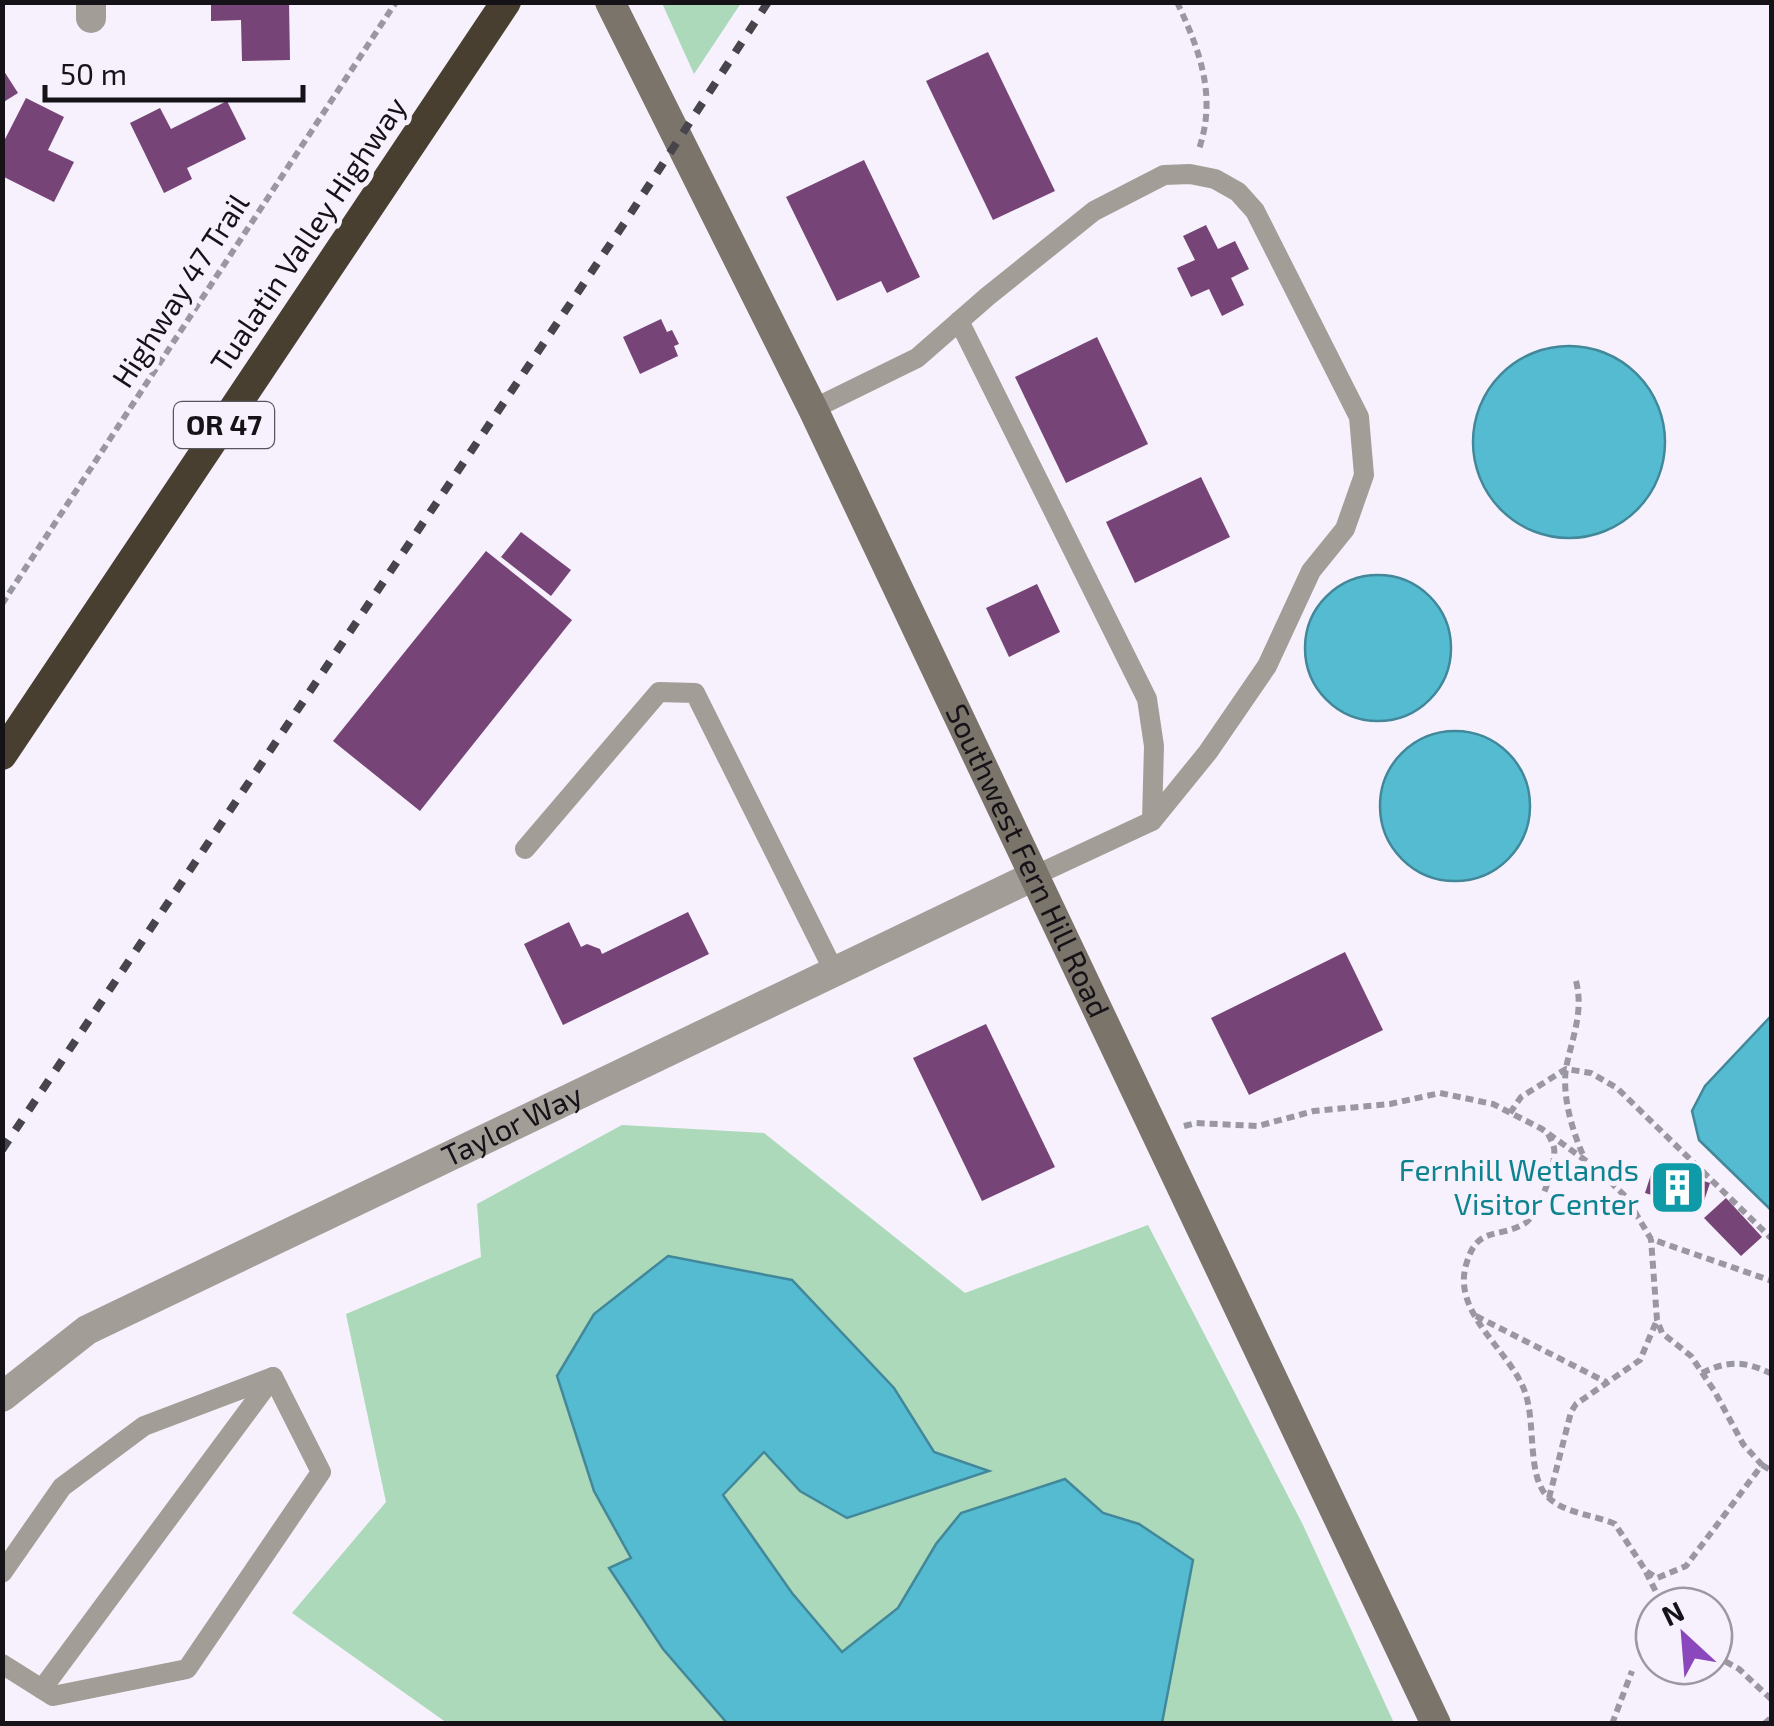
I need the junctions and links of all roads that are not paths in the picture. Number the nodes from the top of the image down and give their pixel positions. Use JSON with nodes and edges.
{"nodes":[{"id":1,"x":506,"y":2,"type":"edge"},
{"id":2,"x":610,"y":2,"type":"edge"},
{"id":3,"x":959,"y":320,"type":"junction"},
{"id":4,"x":813,"y":409,"type":"junction"},
{"id":5,"x":2,"y":754,"type":"edge"},
{"id":6,"x":1152,"y":822,"type":"junction"},
{"id":7,"x":526,"y":849,"type":"dead end"},
{"id":8,"x":1036,"y":875,"type":"junction"},
{"id":9,"x":834,"y":972,"type":"junction"},
{"id":10,"x":273,"y":1377,"type":"junction"},
{"id":11,"x":2,"y":1397,"type":"edge"},
{"id":12,"x":2,"y":1573,"type":"edge"},
{"id":13,"x":2,"y":1664,"type":"edge"},
{"id":14,"x":42,"y":1689,"type":"junction"},
{"id":15,"x":1436,"y":1724,"type":"edge"}],
"edges":[{"from":1,"to":5,"type":"highway","name":"Tualatin Valley Highway","number":"OR 47"},
{"from":2,"to":4,"type":"street","name":"Southwest Fern Hill Road"},
{"from":3,"to":4,"type":"lane"},
{"from":3,"to":6,"type":"lane"},
{"from":3,"to":6,"type":"lane"},
{"from":4,"to":8,"type":"street","name":"Southwest Fern Hill Road"},
{"from":6,"to":8,"type":"lane"},
{"from":7,"to":9,"type":"lane"},
{"from":8,"to":9,"type":"street","name":"Taylor Way"},
{"from":8,"to":15,"type":"street","name":"Southwest Fern Hill Road"},
{"from":9,"to":11,"type":"street","name":"Taylor Way"},
{"from":10,"to":12,"type":"lane"},
{"from":10,"to":14,"type":"lane"},
{"from":10,"to":14,"type":"lane"},
{"from":13,"to":14,"type":"lane"}]}
